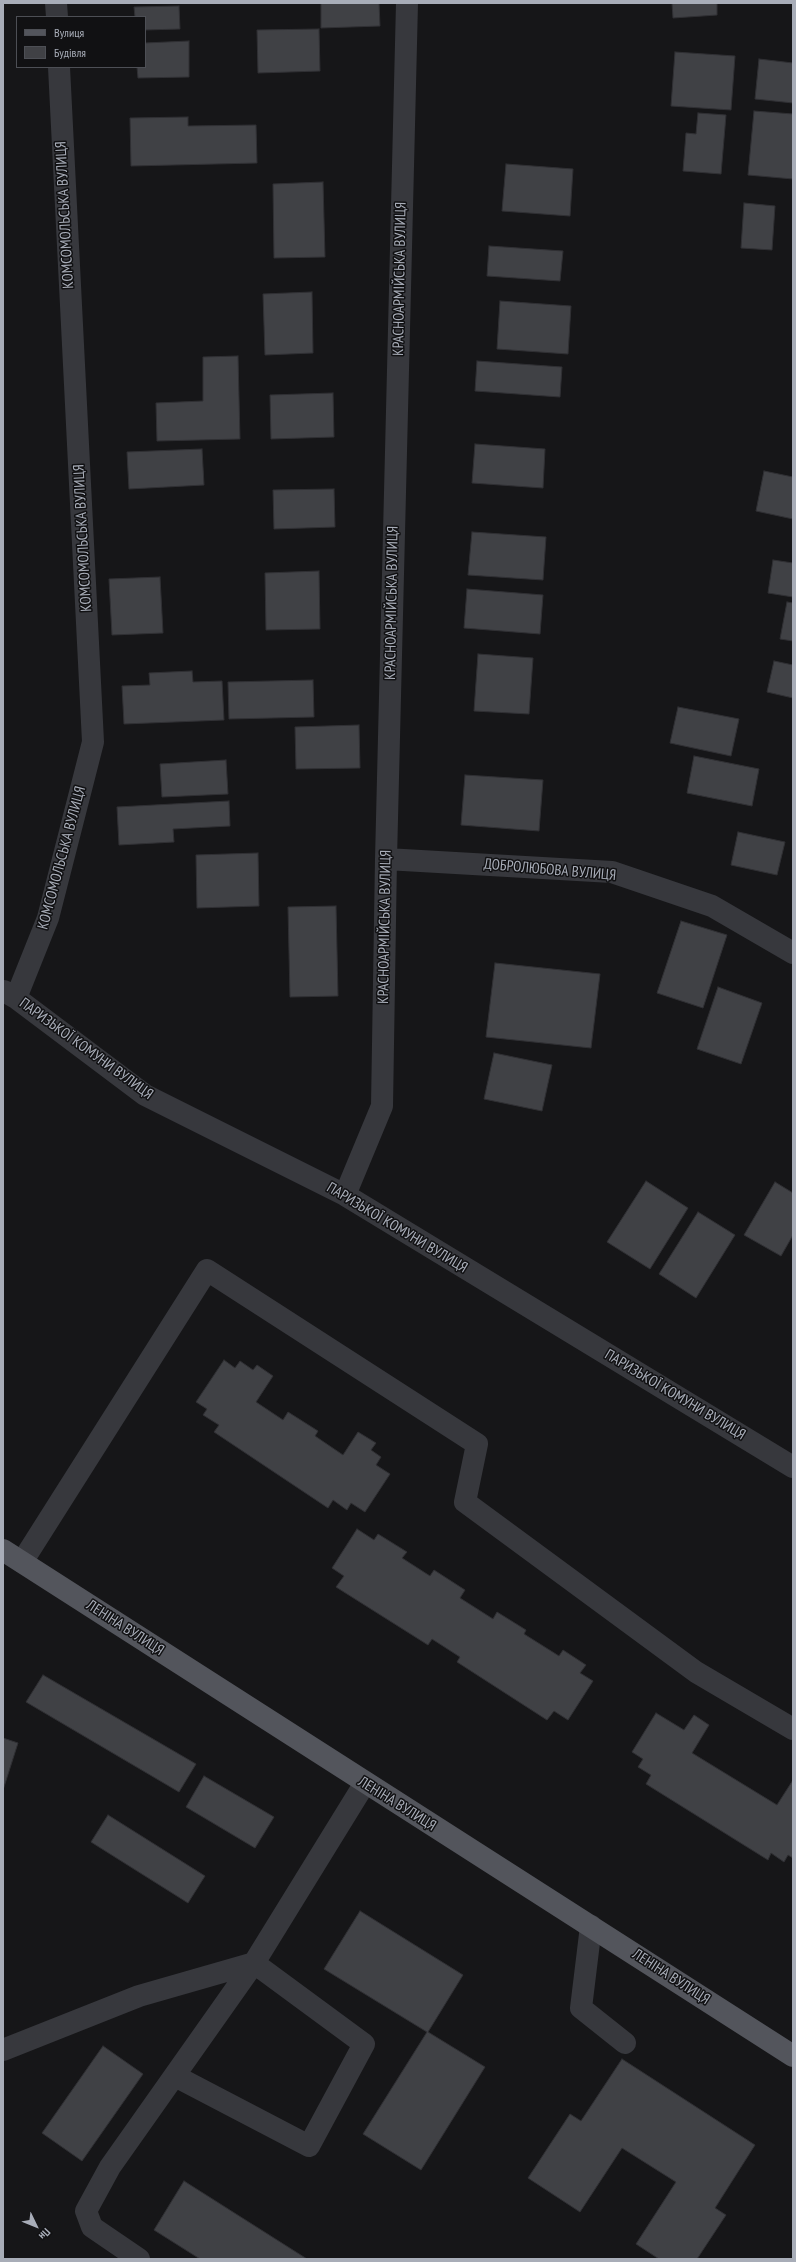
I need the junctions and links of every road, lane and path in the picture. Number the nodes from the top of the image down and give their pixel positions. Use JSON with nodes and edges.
{"nodes":[{"id":1,"x":56,"y":3,"type":"edge"},
{"id":2,"x":407,"y":3,"type":"edge"},
{"id":3,"x":57,"y":16,"type":"edge"},
{"id":4,"x":59,"y":68,"type":"edge"},
{"id":5,"x":386,"y":859,"type":"junction"},
{"id":6,"x":792,"y":945,"type":"edge"},
{"id":7,"x":9,"y":994,"type":"edge"},
{"id":8,"x":345,"y":1195,"type":"junction"},
{"id":9,"x":793,"y":1467,"type":"edge"},
{"id":10,"x":3,"y":1550,"type":"edge"},
{"id":11,"x":22,"y":1562,"type":"junction"},
{"id":12,"x":793,"y":1729,"type":"edge"},
{"id":13,"x":365,"y":1783,"type":"junction"},
{"id":14,"x":591,"y":1926,"type":"junction"},
{"id":15,"x":254,"y":1963,"type":"junction"},
{"id":16,"x":625,"y":2043,"type":"dead end"},
{"id":17,"x":3,"y":2050,"type":"edge"},
{"id":18,"x":793,"y":2056,"type":"edge"},
{"id":19,"x":175,"y":2076,"type":"junction"},
{"id":20,"x":139,"y":2259,"type":"edge"}],
"edges":[{"from":1,"to":3,"type":"street"},
{"from":2,"to":5,"type":"street","name":"КРАСНОАРМІЙСЬКА ВУЛИЦЯ"},
{"from":4,"to":7,"type":"street","name":"КОМСОМОЛЬСЬКА ВУЛИЦЯ"},
{"from":5,"to":6,"type":"street","name":"ДОБРОЛЮБОВА ВУЛИЦЯ"},
{"from":5,"to":8,"type":"street","name":"КРАСНОАРМІЙСЬКА ВУЛИЦЯ"},
{"from":7,"to":8,"type":"street","name":"ПАРИЗЬКОЇ КОМУНИ ВУЛИЦЯ"},
{"from":8,"to":9,"type":"street","name":"ПАРИЗЬКОЇ КОМУНИ ВУЛИЦЯ"},
{"from":10,"to":11,"type":"main road","name":"ЛЕНІНА ВУЛИЦЯ"},
{"from":11,"to":12,"type":"street"},
{"from":11,"to":13,"type":"main road","name":"ЛЕНІНА ВУЛИЦЯ"},
{"from":13,"to":14,"type":"main road","name":"ЛЕНІНА ВУЛИЦЯ"},
{"from":13,"to":15,"type":"street"},
{"from":14,"to":16,"type":"street"},
{"from":14,"to":18,"type":"main road","name":"ЛЕНІНА ВУЛИЦЯ"},
{"from":15,"to":17,"type":"street"},
{"from":15,"to":19,"type":"street"},
{"from":15,"to":19,"type":"street"},
{"from":19,"to":20,"type":"street"}]}
